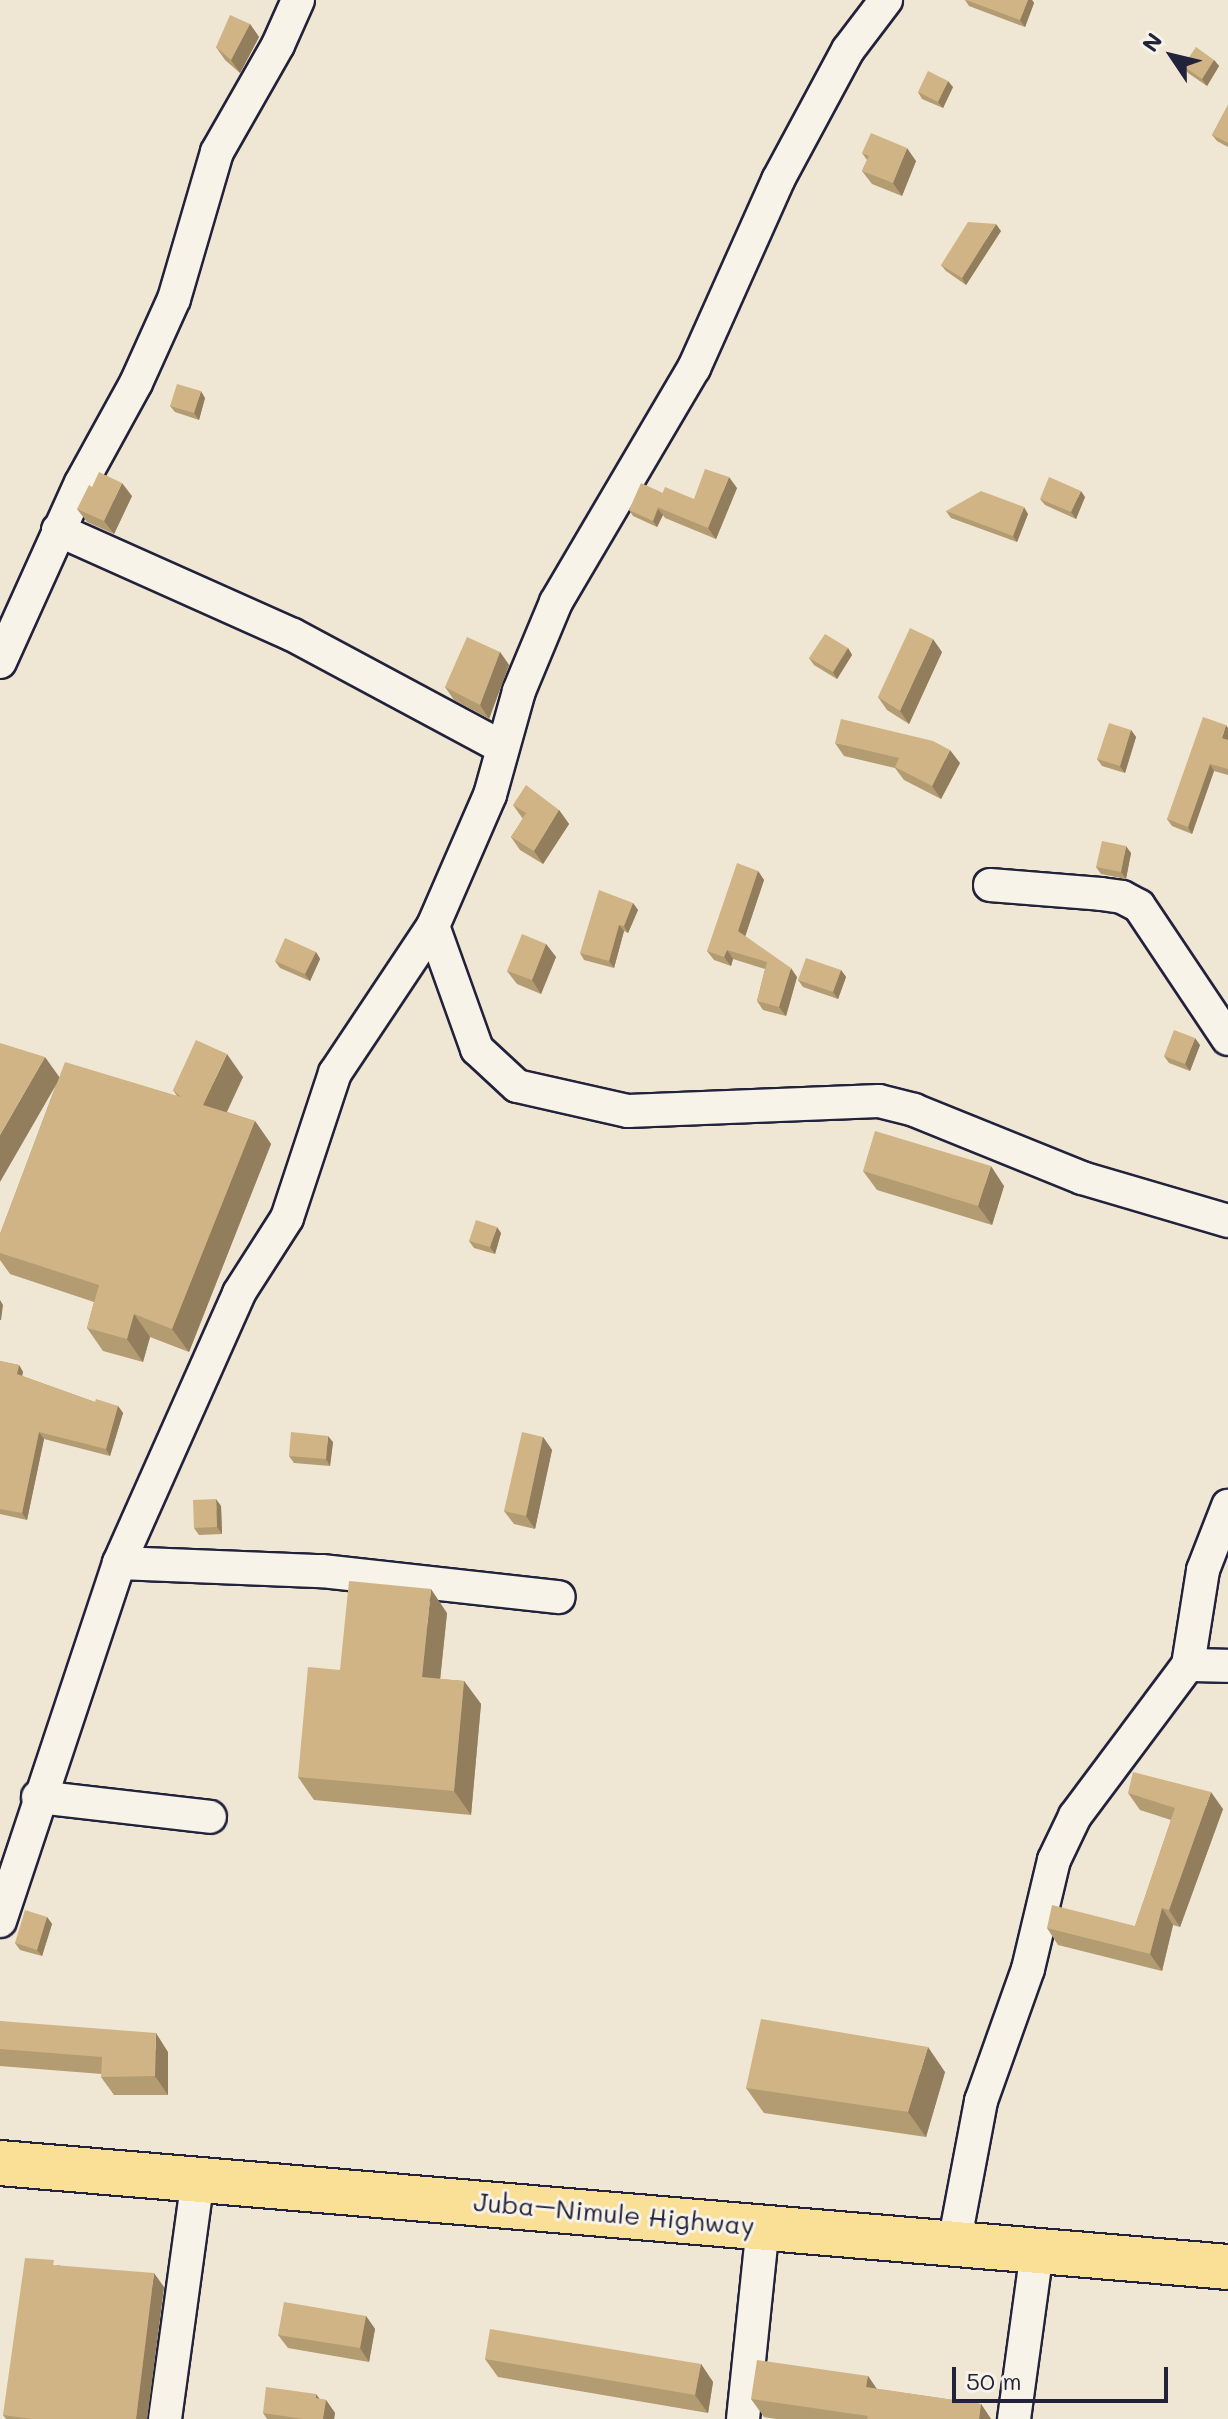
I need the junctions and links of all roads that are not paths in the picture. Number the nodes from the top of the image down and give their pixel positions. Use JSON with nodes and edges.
{"nodes":[{"id":1,"x":298,"y":0,"type":"edge"},
{"id":2,"x":886,"y":0,"type":"edge"},
{"id":3,"x":58,"y":530,"type":"junction"},
{"id":4,"x":0,"y":662,"type":"edge"},
{"id":5,"x":502,"y":747,"type":"junction"},
{"id":6,"x":990,"y":885,"type":"dead end"},
{"id":7,"x":433,"y":926,"type":"junction"},
{"id":8,"x":1228,"y":1039,"type":"edge"},
{"id":9,"x":1228,"y":1221,"type":"edge"},
{"id":10,"x":1228,"y":1506,"type":"edge"},
{"id":11,"x":119,"y":1563,"type":"junction"},
{"id":12,"x":559,"y":1597,"type":"dead end"},
{"id":13,"x":1188,"y":1665,"type":"junction"},
{"id":14,"x":1228,"y":1666,"type":"edge"},
{"id":15,"x":38,"y":1797,"type":"junction"},
{"id":16,"x":210,"y":1817,"type":"dead end"},
{"id":17,"x":0,"y":1921,"type":"edge"},
{"id":18,"x":0,"y":2163,"type":"edge"},
{"id":19,"x":198,"y":2179,"type":"junction"},
{"id":20,"x":763,"y":2226,"type":"junction"},
{"id":21,"x":954,"y":2244,"type":"junction"},
{"id":22,"x":1037,"y":2251,"type":"junction"},
{"id":23,"x":1228,"y":2267,"type":"edge"},
{"id":24,"x":165,"y":2419,"type":"edge"},
{"id":25,"x":743,"y":2419,"type":"edge"},
{"id":26,"x":1014,"y":2419,"type":"edge"}],
"edges":[{"from":1,"to":3,"type":"street"},
{"from":2,"to":5,"type":"street"},
{"from":3,"to":4,"type":"street"},
{"from":3,"to":5,"type":"street"},
{"from":5,"to":7,"type":"street"},
{"from":6,"to":8,"type":"street"},
{"from":7,"to":9,"type":"street"},
{"from":7,"to":11,"type":"street"},
{"from":10,"to":13,"type":"street"},
{"from":11,"to":12,"type":"street"},
{"from":11,"to":15,"type":"street"},
{"from":13,"to":14,"type":"street"},
{"from":13,"to":21,"type":"street"},
{"from":15,"to":16,"type":"street"},
{"from":15,"to":17,"type":"street"},
{"from":18,"to":19,"type":"main road","name":"Juba–Nimule Highway"},
{"from":19,"to":20,"type":"main road","name":"Juba–Nimule Highway"},
{"from":19,"to":24,"type":"street"},
{"from":20,"to":21,"type":"main road","name":"Juba–Nimule Highway"},
{"from":20,"to":25,"type":"street"},
{"from":21,"to":22,"type":"main road","name":"Juba–Nimule Highway"},
{"from":22,"to":23,"type":"main road","name":"Juba–Nimule Highway"},
{"from":22,"to":26,"type":"street"}]}
